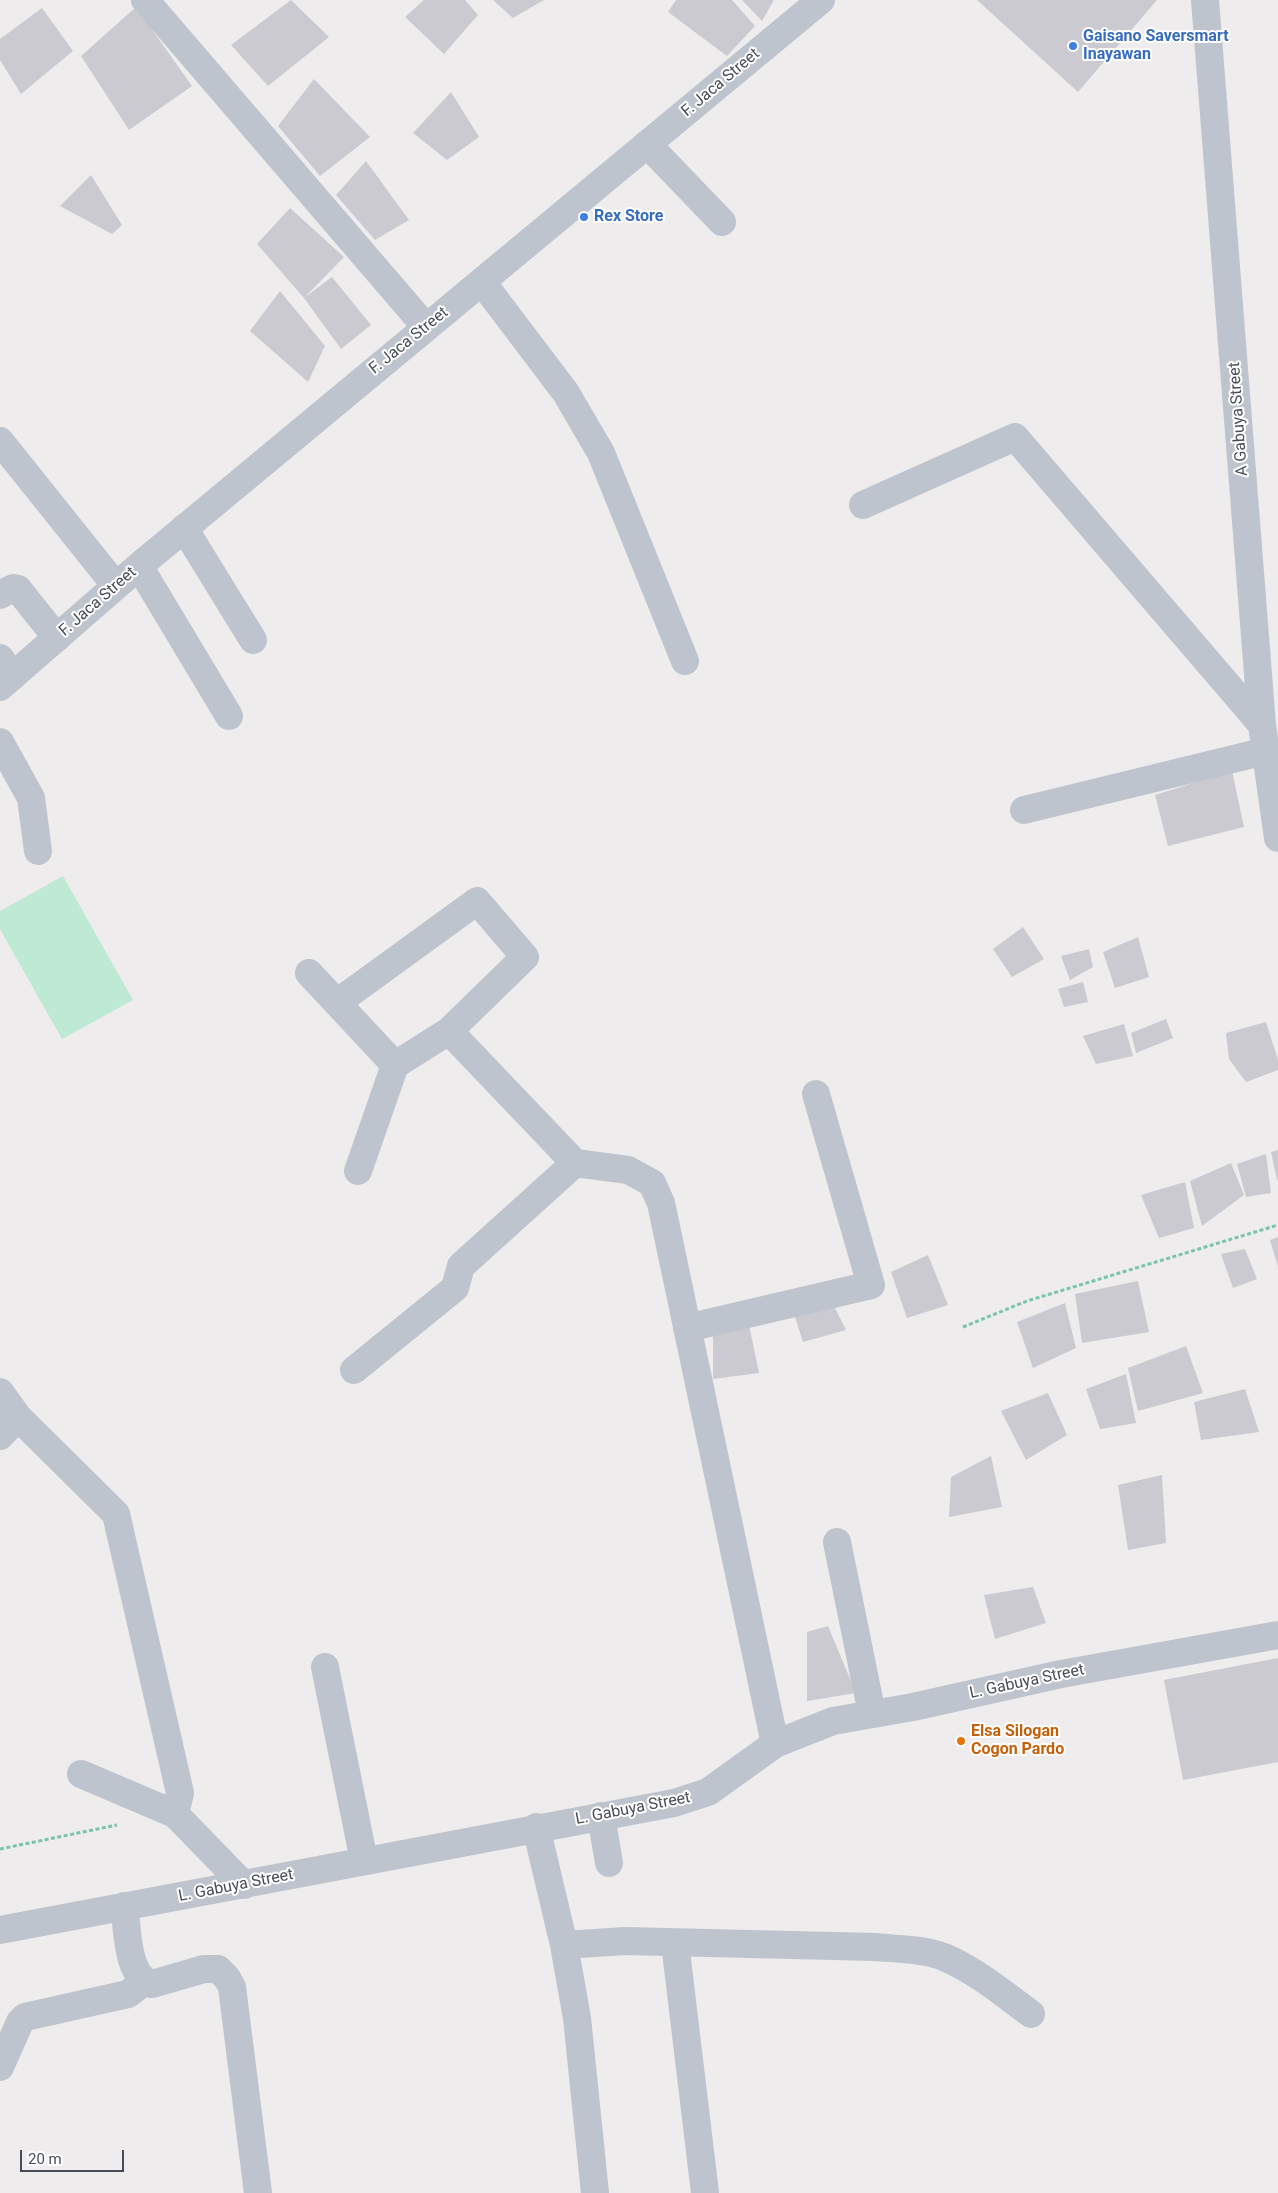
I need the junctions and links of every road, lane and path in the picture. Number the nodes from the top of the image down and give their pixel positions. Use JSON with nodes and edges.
{"nodes":[{"id":1,"x":145,"y":0,"type":"edge"},
{"id":2,"x":1205,"y":0,"type":"edge"},
{"id":3,"x":805,"y":5,"type":"edge"},
{"id":4,"x":648,"y":144,"type":"junction"},
{"id":5,"x":722,"y":222,"type":"dead end"},
{"id":6,"x":482,"y":282,"type":"junction"},
{"id":7,"x":425,"y":326,"type":"junction"},
{"id":8,"x":0,"y":441,"type":"edge"},
{"id":9,"x":863,"y":505,"type":"dead end"},
{"id":10,"x":184,"y":528,"type":"junction"},
{"id":11,"x":139,"y":566,"type":"junction"},
{"id":12,"x":116,"y":586,"type":"junction"},
{"id":13,"x":0,"y":595,"type":"edge"},
{"id":14,"x":57,"y":638,"type":"junction"},
{"id":15,"x":253,"y":640,"type":"dead end"},
{"id":16,"x":685,"y":661,"type":"dead end"},
{"id":17,"x":4,"y":674,"type":"edge"},
{"id":18,"x":229,"y":716,"type":"dead end"},
{"id":19,"x":1264,"y":738,"type":"junction"},
{"id":20,"x":0,"y":742,"type":"edge"},
{"id":21,"x":1024,"y":810,"type":"dead end"},
{"id":22,"x":1278,"y":838,"type":"edge"},
{"id":23,"x":38,"y":850,"type":"dead end"},
{"id":24,"x":310,"y":973,"type":"dead end"},
{"id":25,"x":338,"y":1002,"type":"junction"},
{"id":26,"x":450,"y":1031,"type":"junction"},
{"id":27,"x":395,"y":1065,"type":"junction"},
{"id":28,"x":816,"y":1094,"type":"dead end"},
{"id":29,"x":575,"y":1162,"type":"junction"},
{"id":30,"x":358,"y":1171,"type":"dead end"},
{"id":31,"x":1278,"y":1225,"type":"edge"},
{"id":32,"x":963,"y":1327,"type":"dead end"},
{"id":33,"x":687,"y":1328,"type":"junction"},
{"id":34,"x":354,"y":1370,"type":"dead end"},
{"id":35,"x":0,"y":1392,"type":"edge"},
{"id":36,"x":9,"y":1426,"type":"edge"},
{"id":37,"x":838,"y":1542,"type":"dead end"},
{"id":38,"x":1278,"y":1635,"type":"edge"},
{"id":39,"x":325,"y":1667,"type":"dead end"},
{"id":40,"x":872,"y":1714,"type":"junction"},
{"id":41,"x":775,"y":1744,"type":"junction"},
{"id":42,"x":81,"y":1774,"type":"dead end"},
{"id":43,"x":175,"y":1814,"type":"junction"},
{"id":44,"x":601,"y":1816,"type":"junction"},
{"id":45,"x":127,"y":1823,"type":"dead end"},
{"id":46,"x":536,"y":1827,"type":"junction"},
{"id":47,"x":0,"y":1848,"type":"edge"},
{"id":48,"x":364,"y":1861,"type":"junction"},
{"id":49,"x":609,"y":1863,"type":"dead end"},
{"id":50,"x":244,"y":1885,"type":"junction"},
{"id":51,"x":124,"y":1906,"type":"junction"},
{"id":52,"x":0,"y":1930,"type":"edge"},
{"id":53,"x":675,"y":1943,"type":"junction"},
{"id":54,"x":564,"y":1945,"type":"junction"},
{"id":55,"x":144,"y":1982,"type":"junction"},
{"id":56,"x":1031,"y":2014,"type":"dead end"},
{"id":57,"x":0,"y":2067,"type":"edge"},
{"id":58,"x":258,"y":2193,"type":"edge"},
{"id":59,"x":595,"y":2193,"type":"edge"},
{"id":60,"x":705,"y":2193,"type":"edge"}],
"edges":[{"from":1,"to":7,"type":"street"},
{"from":2,"to":19,"type":"street","name":"A Gabuya Street"},
{"from":3,"to":4,"type":"street","name":"F. Jaca Street"},
{"from":4,"to":5,"type":"street"},
{"from":4,"to":6,"type":"street","name":"F. Jaca Street"},
{"from":6,"to":7,"type":"street","name":"F. Jaca Street"},
{"from":6,"to":16,"type":"street"},
{"from":7,"to":10,"type":"street","name":"F. Jaca Street"},
{"from":8,"to":12,"type":"street"},
{"from":9,"to":19,"type":"street"},
{"from":10,"to":11,"type":"street","name":"F. Jaca Street"},
{"from":10,"to":15,"type":"street"},
{"from":11,"to":12,"type":"street","name":"F. Jaca Street"},
{"from":11,"to":18,"type":"street"},
{"from":12,"to":14,"type":"street","name":"F. Jaca Street"},
{"from":13,"to":14,"type":"street"},
{"from":14,"to":17,"type":"street","name":"F. Jaca Street"},
{"from":19,"to":21,"type":"street"},
{"from":19,"to":22,"type":"street","name":"A Gabuya Street"},
{"from":20,"to":23,"type":"street"},
{"from":24,"to":25,"type":"street"},
{"from":25,"to":26,"type":"street"},
{"from":25,"to":27,"type":"street"},
{"from":26,"to":27,"type":"street"},
{"from":26,"to":29,"type":"street"},
{"from":27,"to":30,"type":"street"},
{"from":28,"to":33,"type":"street"},
{"from":29,"to":33,"type":"street"},
{"from":29,"to":34,"type":"street"},
{"from":31,"to":32,"type":"path"},
{"from":33,"to":41,"type":"street"},
{"from":35,"to":36,"type":"street"},
{"from":36,"to":43,"type":"street"},
{"from":37,"to":40,"type":"street"},
{"from":38,"to":40,"type":"street","name":"L. Gabuya Street"},
{"from":39,"to":48,"type":"street"},
{"from":40,"to":41,"type":"street","name":"L. Gabuya Street"},
{"from":41,"to":44,"type":"street","name":"L. Gabuya Street"},
{"from":42,"to":43,"type":"street"},
{"from":43,"to":50,"type":"street"},
{"from":44,"to":46,"type":"street","name":"L. Gabuya Street"},
{"from":44,"to":49,"type":"street"},
{"from":45,"to":47,"type":"path"},
{"from":46,"to":48,"type":"street","name":"L. Gabuya Street"},
{"from":46,"to":54,"type":"street"},
{"from":48,"to":50,"type":"street","name":"L. Gabuya Street"},
{"from":50,"to":51,"type":"street","name":"L. Gabuya Street"},
{"from":51,"to":52,"type":"street","name":"L. Gabuya Street"},
{"from":51,"to":55,"type":"street"},
{"from":53,"to":54,"type":"street"},
{"from":53,"to":56,"type":"street"},
{"from":53,"to":60,"type":"street"},
{"from":54,"to":59,"type":"street"},
{"from":55,"to":57,"type":"street"},
{"from":55,"to":58,"type":"street"}]}
